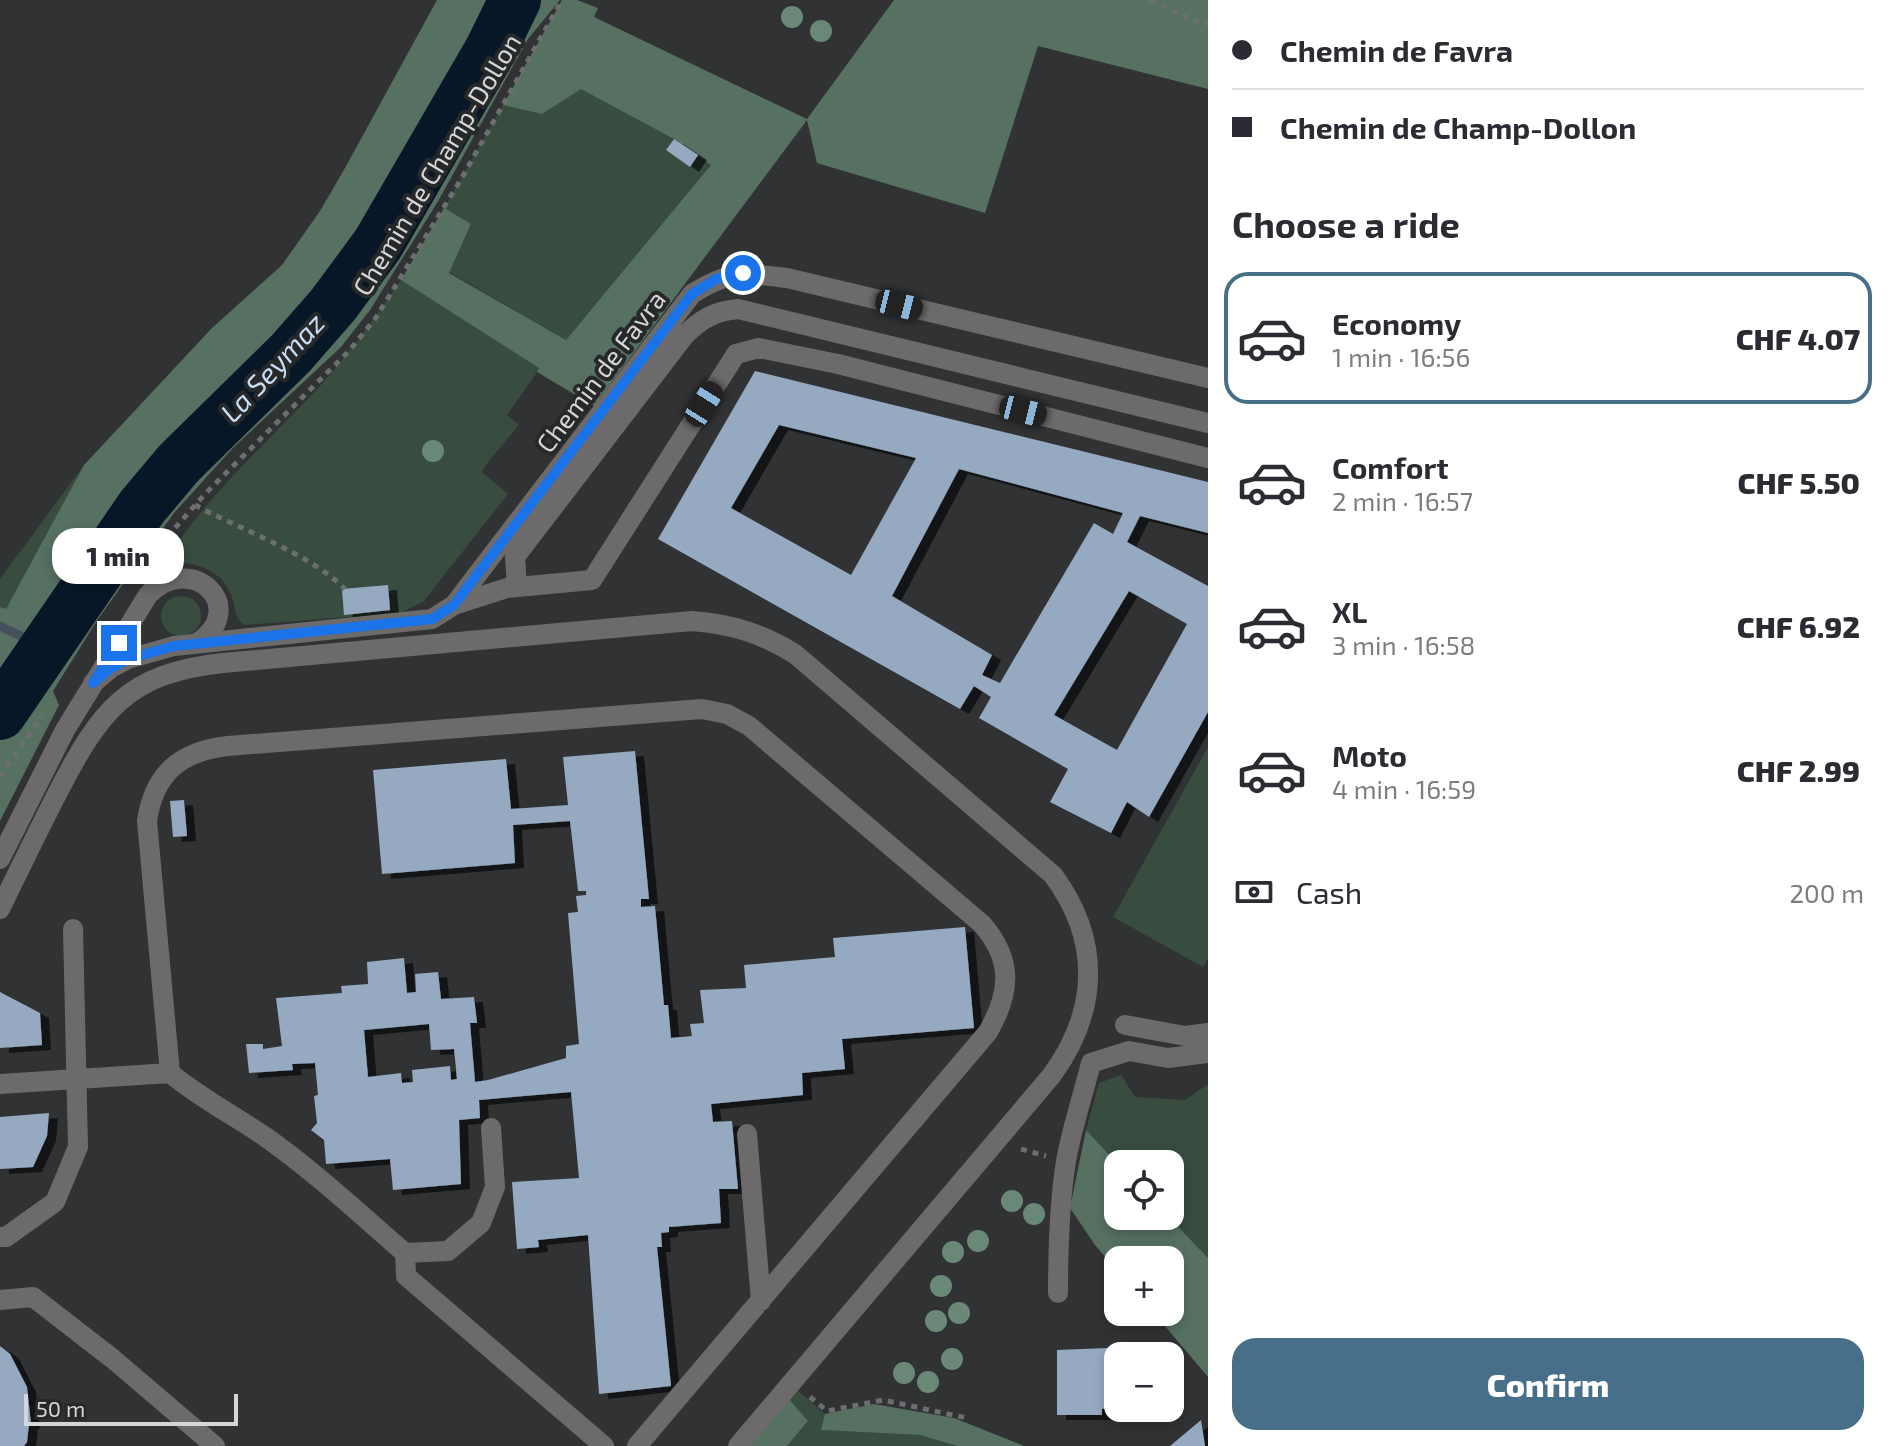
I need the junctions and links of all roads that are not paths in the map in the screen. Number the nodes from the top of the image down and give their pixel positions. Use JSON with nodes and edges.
{"nodes":[{"id":1,"x":1208,"y":378,"type":"edge"},
{"id":2,"x":1208,"y":423,"type":"edge"},
{"id":3,"x":1208,"y":458,"type":"edge"},
{"id":4,"x":517,"y":587,"type":"junction"},
{"id":5,"x":454,"y":605,"type":"junction"},
{"id":6,"x":197,"y":643,"type":"junction"},
{"id":7,"x":93,"y":683,"type":"junction"},
{"id":8,"x":0,"y":859,"type":"edge"},
{"id":9,"x":0,"y":909,"type":"edge"},
{"id":10,"x":73,"y":929,"type":"dead end"},
{"id":11,"x":1125,"y":1025,"type":"dead end"},
{"id":12,"x":1208,"y":1033,"type":"edge"},
{"id":13,"x":1208,"y":1053,"type":"edge"},
{"id":14,"x":170,"y":1073,"type":"junction"},
{"id":15,"x":76,"y":1080,"type":"junction"},
{"id":16,"x":0,"y":1084,"type":"edge"},
{"id":17,"x":491,"y":1128,"type":"dead end"},
{"id":18,"x":747,"y":1134,"type":"dead end"},
{"id":19,"x":0,"y":1237,"type":"edge"},
{"id":20,"x":405,"y":1253,"type":"junction"},
{"id":21,"x":1058,"y":1293,"type":"dead end"},
{"id":22,"x":0,"y":1300,"type":"edge"},
{"id":23,"x":761,"y":1301,"type":"junction"},
{"id":24,"x":215,"y":1446,"type":"edge"},
{"id":25,"x":604,"y":1446,"type":"edge"},
{"id":26,"x":637,"y":1446,"type":"edge"},
{"id":27,"x":738,"y":1446,"type":"edge"}],
"edges":[{"from":1,"to":5,"type":"street","name":"Chemin de Favra"},
{"from":2,"to":4,"type":"street"},
{"from":3,"to":4,"type":"street"},
{"from":4,"to":5,"type":"street"},
{"from":5,"to":6,"type":"street","name":"Chemin de Favra"},
{"from":6,"to":7,"type":"street","name":"Chemin de Favra"},
{"from":6,"to":7,"type":"street"},
{"from":7,"to":8,"type":"street"},
{"from":9,"to":27,"type":"street"},
{"from":10,"to":15,"type":"street"},
{"from":11,"to":12,"type":"street"},
{"from":13,"to":21,"type":"street"},
{"from":14,"to":15,"type":"street"},
{"from":14,"to":20,"type":"street"},
{"from":14,"to":23,"type":"street"},
{"from":15,"to":16,"type":"street"},
{"from":15,"to":19,"type":"street"},
{"from":17,"to":20,"type":"street"},
{"from":18,"to":23,"type":"street"},
{"from":20,"to":25,"type":"street"},
{"from":22,"to":24,"type":"street"},
{"from":23,"to":26,"type":"street"}]}
